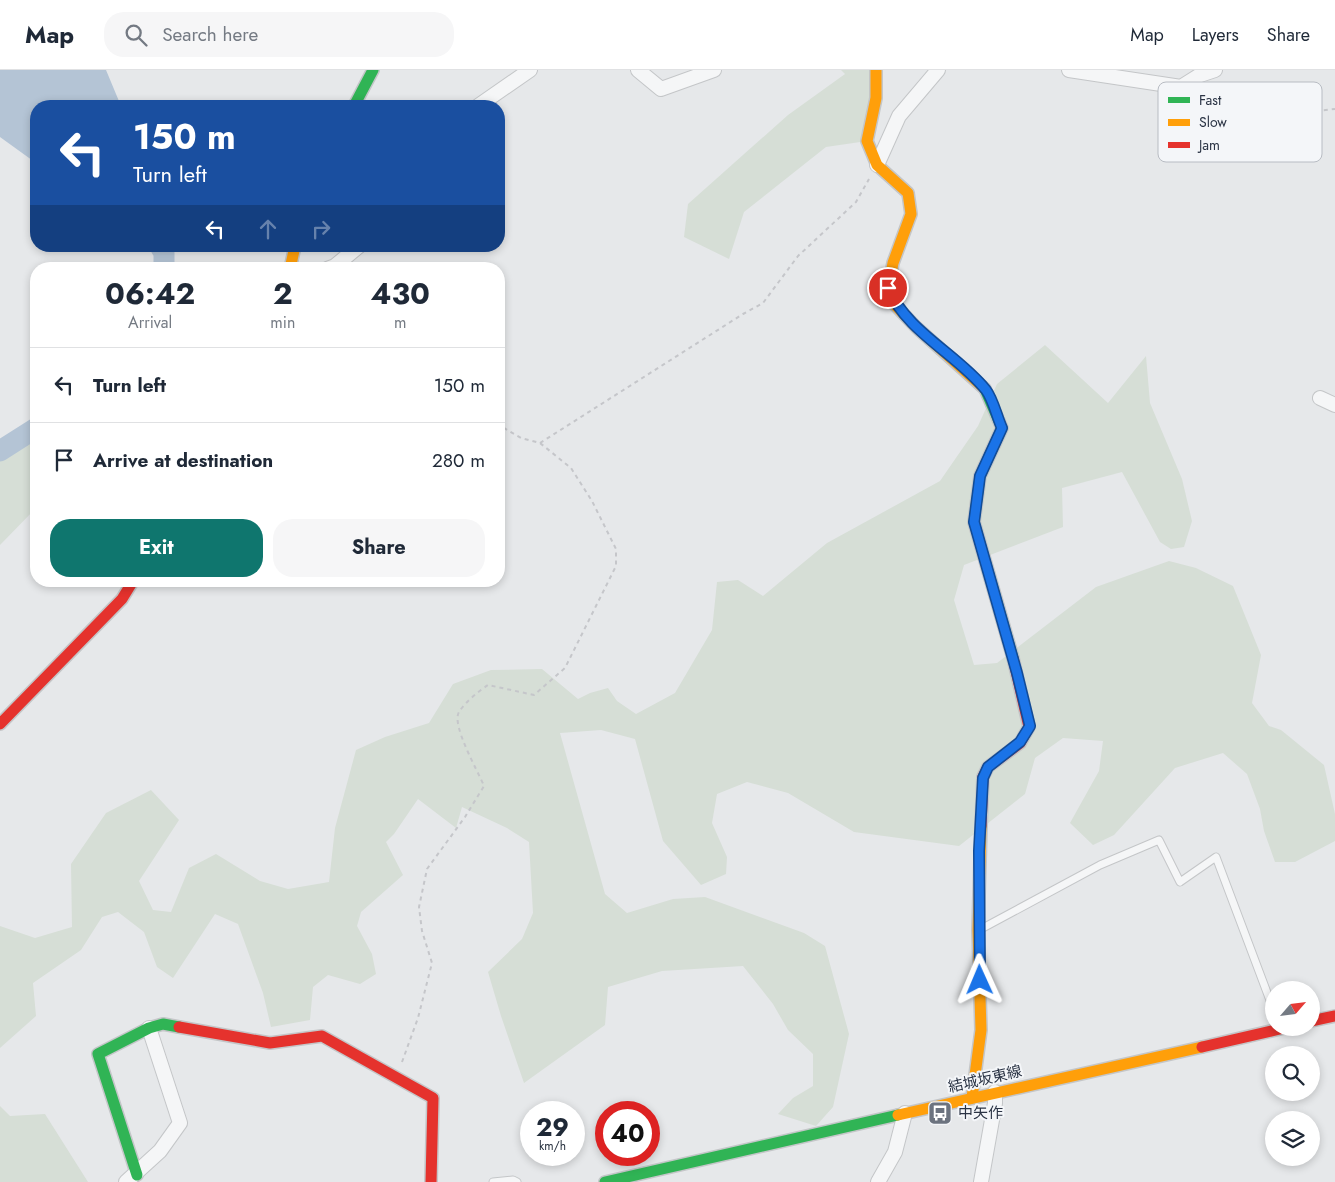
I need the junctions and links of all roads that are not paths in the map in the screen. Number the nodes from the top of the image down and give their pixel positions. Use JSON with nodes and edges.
{"nodes":[{"id":1,"x":373,"y":70,"type":"edge"},
{"id":2,"x":530,"y":70,"type":"edge"},
{"id":3,"x":638,"y":70,"type":"edge"},
{"id":4,"x":714,"y":70,"type":"edge"},
{"id":5,"x":876,"y":70,"type":"edge"},
{"id":6,"x":938,"y":70,"type":"edge"},
{"id":7,"x":1069,"y":70,"type":"edge"},
{"id":8,"x":1215,"y":70,"type":"edge"},
{"id":9,"x":1189,"y":82,"type":"edge"},
{"id":10,"x":1158,"y":84,"type":"edge"},
{"id":11,"x":357,"y":100,"type":"edge"},
{"id":12,"x":487,"y":100,"type":"edge"},
{"id":13,"x":877,"y":165,"type":"junction"},
{"id":14,"x":352,"y":252,"type":"edge"},
{"id":15,"x":340,"y":262,"type":"edge"},
{"id":16,"x":1320,"y":398,"type":"dead end"},
{"id":17,"x":1335,"y":405,"type":"edge"},
{"id":18,"x":129,"y":587,"type":"edge"},
{"id":19,"x":0,"y":724,"type":"edge"},
{"id":20,"x":978,"y":930,"type":"junction"},
{"id":21,"x":1265,"y":987,"type":"edge"},
{"id":22,"x":1335,"y":1016,"type":"edge"},
{"id":23,"x":1320,"y":1019,"type":"edge"},
{"id":24,"x":149,"y":1028,"type":"junction"},
{"id":25,"x":1265,"y":1032,"type":"edge"},
{"id":26,"x":995,"y":1092,"type":"junction"},
{"id":27,"x":972,"y":1098,"type":"junction"},
{"id":28,"x":905,"y":1113,"type":"junction"},
{"id":29,"x":132,"y":1178,"type":"edge"},
{"id":30,"x":431,"y":1182,"type":"edge"},
{"id":31,"x":493,"y":1182,"type":"edge"},
{"id":32,"x":517,"y":1182,"type":"edge"},
{"id":33,"x":605,"y":1182,"type":"edge"},
{"id":34,"x":878,"y":1182,"type":"edge"},
{"id":35,"x":981,"y":1182,"type":"edge"}],
"edges":[{"from":1,"to":11,"type":"street"},
{"from":2,"to":12,"type":"street"},
{"from":3,"to":4,"type":"street"},
{"from":5,"to":13,"type":"street"},
{"from":6,"to":13,"type":"street"},
{"from":7,"to":10,"type":"street"},
{"from":8,"to":9,"type":"street"},
{"from":13,"to":20,"type":"street"},
{"from":14,"to":15,"type":"street"},
{"from":16,"to":17,"type":"street"},
{"from":18,"to":19,"type":"street"},
{"from":20,"to":21,"type":"lane"},
{"from":20,"to":27,"type":"street"},
{"from":22,"to":23,"type":"street"},
{"from":24,"to":29,"type":"street"},
{"from":24,"to":29,"type":"street"},
{"from":24,"to":30,"type":"street"},
{"from":25,"to":26,"type":"street","name":"結城坂東線"},
{"from":26,"to":27,"type":"street","name":"結城坂東線"},
{"from":26,"to":35,"type":"street"},
{"from":27,"to":28,"type":"street","name":"結城坂東線"},
{"from":28,"to":33,"type":"street","name":"結城坂東線"},
{"from":28,"to":34,"type":"street"},
{"from":31,"to":32,"type":"lane"}]}
